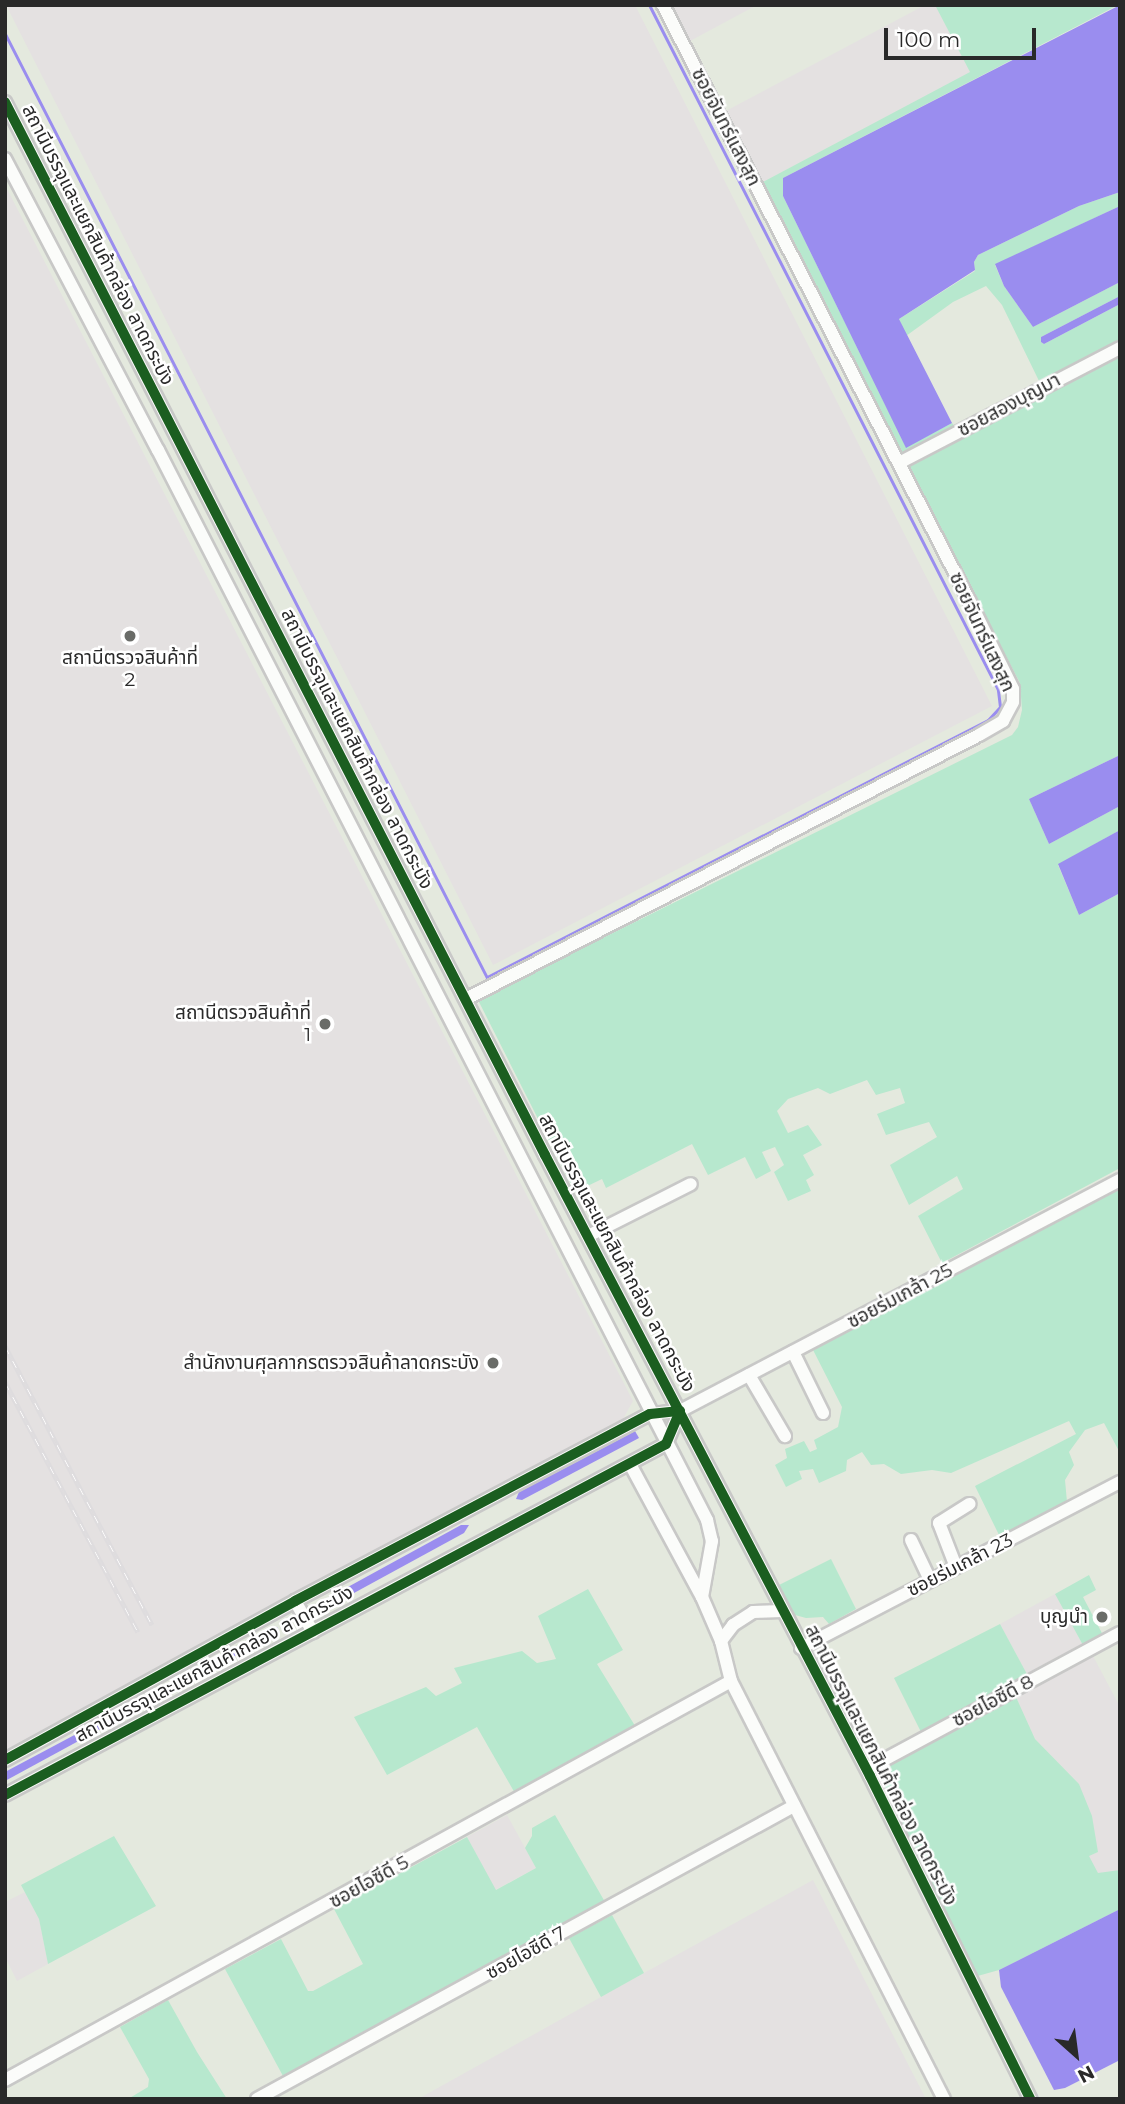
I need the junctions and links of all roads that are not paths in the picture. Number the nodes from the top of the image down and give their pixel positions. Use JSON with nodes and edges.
{"nodes":[{"id":1,"x":663,"y":5,"type":"edge"},
{"id":2,"x":5,"y":102,"type":"edge"},
{"id":3,"x":5,"y":159,"type":"edge"},
{"id":4,"x":1120,"y":348,"type":"edge"},
{"id":5,"x":899,"y":463,"type":"junction"},
{"id":6,"x":466,"y":999,"type":"junction"},
{"id":7,"x":516,"y":1098,"type":"junction"},
{"id":8,"x":496,"y":1109,"type":"junction"},
{"id":9,"x":1120,"y":1180,"type":"edge"},
{"id":10,"x":691,"y":1184,"type":"dead end"},
{"id":11,"x":588,"y":1236,"type":"junction"},
{"id":12,"x":793,"y":1352,"type":"junction"},
{"id":13,"x":749,"y":1375,"type":"junction"},
{"id":14,"x":680,"y":1411,"type":"junction"},
{"id":15,"x":823,"y":1413,"type":"dead end"},
{"id":16,"x":650,"y":1414,"type":"junction"},
{"id":17,"x":785,"y":1436,"type":"dead end"},
{"id":18,"x":666,"y":1444,"type":"junction"},
{"id":19,"x":630,"y":1464,"type":"junction"},
{"id":20,"x":1120,"y":1482,"type":"edge"},
{"id":21,"x":969,"y":1504,"type":"dead end"},
{"id":22,"x":911,"y":1540,"type":"dead end"},
{"id":23,"x":956,"y":1567,"type":"junction"},
{"id":24,"x":930,"y":1580,"type":"junction"},
{"id":25,"x":702,"y":1597,"type":"junction"},
{"id":26,"x":295,"y":1601,"type":"junction"},
{"id":27,"x":782,"y":1611,"type":"junction"},
{"id":28,"x":313,"y":1632,"type":"junction"},
{"id":29,"x":1120,"y":1633,"type":"edge"},
{"id":30,"x":721,"y":1640,"type":"junction"},
{"id":31,"x":804,"y":1646,"type":"junction"},
{"id":32,"x":730,"y":1681,"type":"junction"},
{"id":33,"x":5,"y":1760,"type":"edge"},
{"id":34,"x":869,"y":1768,"type":"junction"},
{"id":35,"x":5,"y":1795,"type":"edge"},
{"id":36,"x":794,"y":1806,"type":"junction"},
{"id":37,"x":5,"y":2080,"type":"edge"},
{"id":38,"x":257,"y":2099,"type":"edge"},
{"id":39,"x":944,"y":2099,"type":"edge"},
{"id":40,"x":1030,"y":2099,"type":"edge"}],
"edges":[{"from":1,"to":5,"type":"street","name":"ซอยจันทร์แสงสุก"},
{"from":2,"to":6,"type":"street","name":"สถานีบรรจุและแยกสินค้ากล่อง ลาดกระบัง"},
{"from":3,"to":8,"type":"street","name":"สถานีบรรจุและแยกสินค้ากล่อง ลาดกระบัง"},
{"from":4,"to":5,"type":"street","name":"ซอยสองบุญมา"},
{"from":5,"to":6,"type":"street","name":"ซอยจันทร์แสงสุก"},
{"from":6,"to":7,"type":"street","name":"สถานีบรรจุและแยกสินค้ากล่อง ลาดกระบัง"},
{"from":7,"to":8,"type":"street"},
{"from":7,"to":11,"type":"street","name":"สถานีบรรจุและแยกสินค้ากล่อง ลาดกระบัง"},
{"from":8,"to":16,"type":"street","name":"สถานีบรรจุและแยกสินค้ากล่อง ลาดกระบัง"},
{"from":9,"to":12,"type":"street","name":"ซอยร่มเกล้า 25"},
{"from":10,"to":11,"type":"street"},
{"from":11,"to":14,"type":"street","name":"สถานีบรรจุและแยกสินค้ากล่อง ลาดกระบัง"},
{"from":12,"to":13,"type":"street","name":"ซอยร่มเกล้า 25"},
{"from":12,"to":15,"type":"street"},
{"from":13,"to":14,"type":"street","name":"ซอยร่มเกล้า 25"},
{"from":13,"to":17,"type":"street"},
{"from":14,"to":16,"type":"street","name":"สถานีบรรจุและแยกสินค้ากล่อง ลาดกระบัง"},
{"from":14,"to":18,"type":"street","name":"สถานีบรรจุและแยกสินค้ากล่อง ลาดกระบัง"},
{"from":14,"to":27,"type":"street","name":"สถานีบรรจุและแยกสินค้ากล่อง ลาดกระบัง"},
{"from":16,"to":18,"type":"street","name":"สถานีบรรจุและแยกสินค้ากล่อง ลาดกระบัง"},
{"from":16,"to":26,"type":"street","name":"สถานีบรรจุและแยกสินค้ากล่อง ลาดกระบัง"},
{"from":18,"to":19,"type":"street","name":"สถานีบรรจุและแยกสินค้ากล่อง ลาดกระบัง"},
{"from":18,"to":25,"type":"street","name":"สถานีบรรจุและแยกสินค้ากล่อง ลาดกระบัง"},
{"from":19,"to":25,"type":"street"},
{"from":19,"to":28,"type":"street","name":"สถานีบรรจุและแยกสินค้ากล่อง ลาดกระบัง"},
{"from":20,"to":23,"type":"street","name":"ซอยร่มเกล้า 23"},
{"from":21,"to":23,"type":"street"},
{"from":22,"to":24,"type":"street"},
{"from":23,"to":24,"type":"street","name":"ซอยร่มเกล้า 23"},
{"from":24,"to":31,"type":"street","name":"ซอยร่มเกล้า 23"},
{"from":25,"to":30,"type":"street"},
{"from":26,"to":28,"type":"street"},
{"from":26,"to":33,"type":"street","name":"สถานีบรรจุและแยกสินค้ากล่อง ลาดกระบัง"},
{"from":27,"to":30,"type":"street"},
{"from":27,"to":31,"type":"street","name":"สถานีบรรจุและแยกสินค้ากล่อง ลาดกระบัง"},
{"from":28,"to":35,"type":"street","name":"สถานีบรรจุและแยกสินค้ากล่อง ลาดกระบัง"},
{"from":29,"to":34,"type":"street","name":"ซอยไอซีดี 8"},
{"from":30,"to":32,"type":"street"},
{"from":31,"to":34,"type":"street","name":"สถานีบรรจุและแยกสินค้ากล่อง ลาดกระบัง"},
{"from":32,"to":36,"type":"street"},
{"from":32,"to":37,"type":"street","name":"ซอยไอซีดี 5"},
{"from":34,"to":40,"type":"street","name":"สถานีบรรจุและแยกสินค้ากล่อง ลาดกระบัง"},
{"from":36,"to":38,"type":"street","name":"ซอยไอซีดี 7"},
{"from":36,"to":39,"type":"street"}]}
